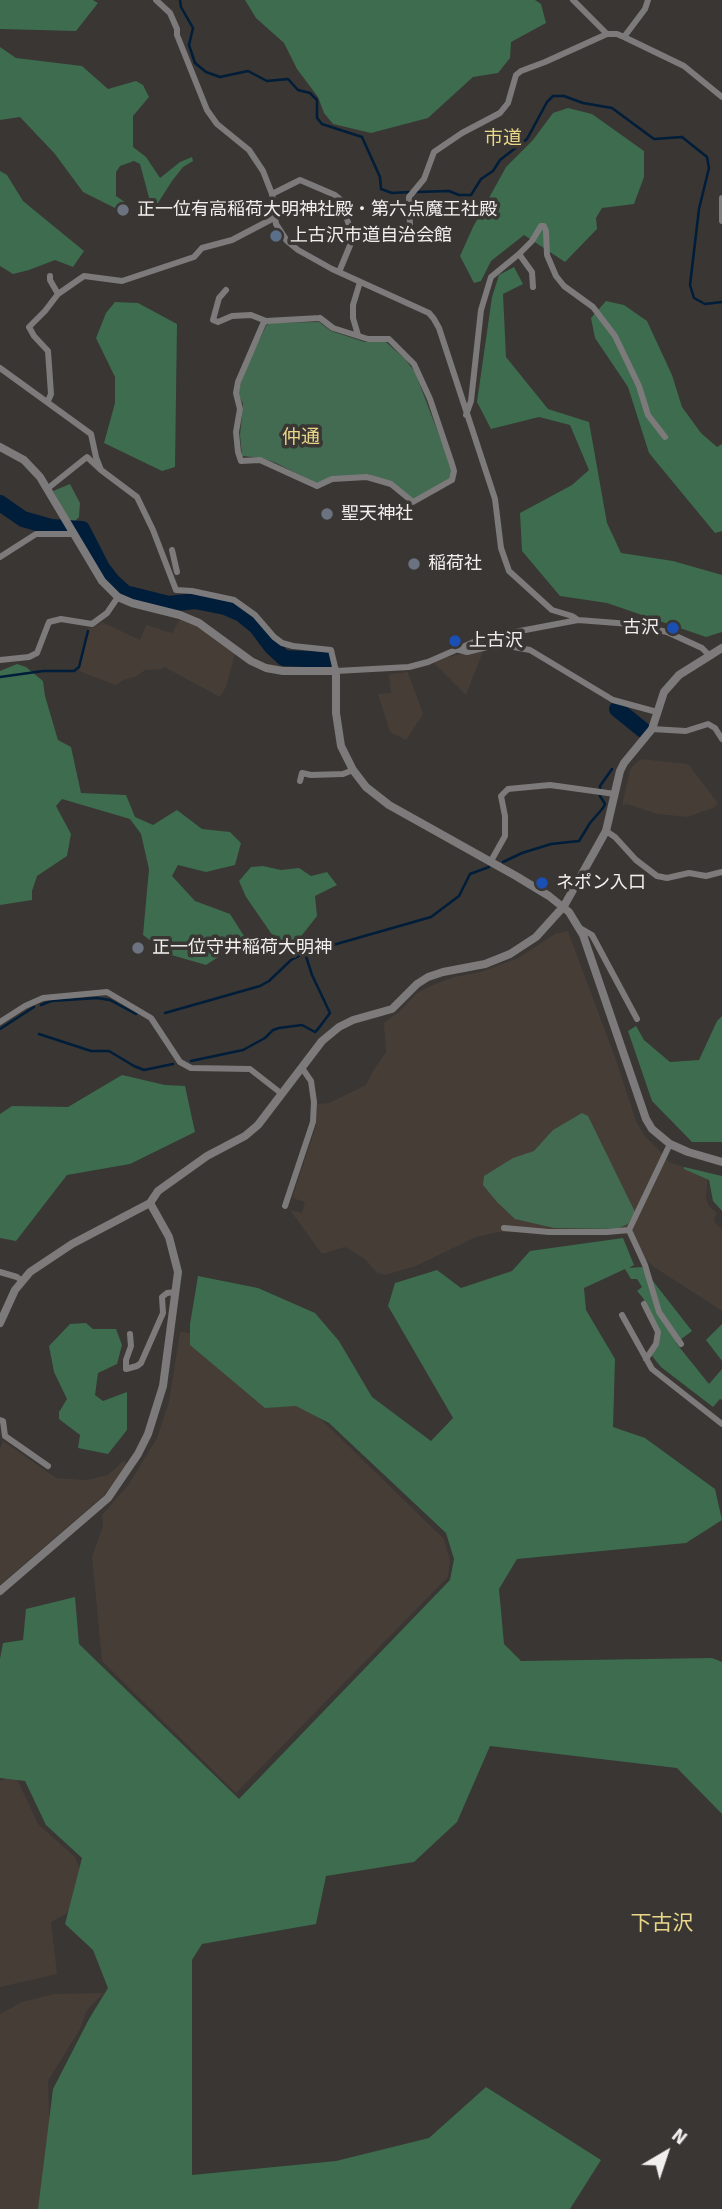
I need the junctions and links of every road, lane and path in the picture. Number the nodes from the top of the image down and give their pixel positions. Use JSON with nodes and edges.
{"nodes":[{"id":1,"x":156,"y":0,"type":"edge"},
{"id":2,"x":573,"y":0,"type":"edge"},
{"id":3,"x":648,"y":0,"type":"edge"},
{"id":4,"x":607,"y":34,"type":"junction"},
{"id":5,"x":625,"y":37,"type":"junction"},
{"id":6,"x":722,"y":97,"type":"edge"},
{"id":7,"x":272,"y":194,"type":"junction"},
{"id":8,"x":722,"y":198,"type":"edge"},
{"id":9,"x":274,"y":218,"type":"junction"},
{"id":10,"x":722,"y":221,"type":"edge"},
{"id":11,"x":356,"y":231,"type":"junction"},
{"id":12,"x":519,"y":254,"type":"junction"},
{"id":13,"x":339,"y":272,"type":"junction"},
{"id":14,"x":50,"y":276,"type":"dead end"},
{"id":15,"x":360,"y":282,"type":"junction"},
{"id":16,"x":533,"y":287,"type":"dead end"},
{"id":17,"x":226,"y":290,"type":"dead end"},
{"id":18,"x":58,"y":294,"type":"junction"},
{"id":19,"x":266,"y":321,"type":"junction"},
{"id":20,"x":358,"y":335,"type":"junction"},
{"id":21,"x":0,"y":368,"type":"edge"},
{"id":22,"x":48,"y":401,"type":"junction"},
{"id":23,"x":466,"y":415,"type":"junction"},
{"id":24,"x":665,"y":437,"type":"dead end"},
{"id":25,"x":0,"y":447,"type":"edge"},
{"id":26,"x":101,"y":470,"type":"junction"},
{"id":27,"x":47,"y":489,"type":"junction"},
{"id":28,"x":71,"y":530,"type":"junction"},
{"id":29,"x":172,"y":550,"type":"dead end"},
{"id":30,"x":0,"y":557,"type":"edge"},
{"id":31,"x":177,"y":572,"type":"dead end"},
{"id":32,"x":118,"y":597,"type":"junction"},
{"id":33,"x":578,"y":620,"type":"junction"},
{"id":34,"x":722,"y":648,"type":"edge"},
{"id":35,"x":456,"y":649,"type":"junction"},
{"id":36,"x":709,"y":655,"type":"junction"},
{"id":37,"x":0,"y":660,"type":"edge"},
{"id":38,"x":336,"y":671,"type":"junction"},
{"id":39,"x":657,"y":712,"type":"junction"},
{"id":40,"x":652,"y":729,"type":"junction"},
{"id":41,"x":722,"y":739,"type":"edge"},
{"id":42,"x":353,"y":770,"type":"junction"},
{"id":43,"x":300,"y":781,"type":"dead end"},
{"id":44,"x":615,"y":794,"type":"junction"},
{"id":45,"x":606,"y":831,"type":"junction"},
{"id":46,"x":491,"y":861,"type":"junction"},
{"id":47,"x":722,"y":872,"type":"edge"},
{"id":48,"x":564,"y":906,"type":"junction"},
{"id":49,"x":580,"y":928,"type":"junction"},
{"id":50,"x":637,"y":1019,"type":"dead end"},
{"id":51,"x":0,"y":1022,"type":"edge"},
{"id":52,"x":302,"y":1068,"type":"junction"},
{"id":53,"x":282,"y":1094,"type":"junction"},
{"id":54,"x":670,"y":1144,"type":"junction"},
{"id":55,"x":722,"y":1162,"type":"edge"},
{"id":56,"x":150,"y":1203,"type":"junction"},
{"id":57,"x":285,"y":1206,"type":"dead end"},
{"id":58,"x":504,"y":1228,"type":"dead end"},
{"id":59,"x":629,"y":1230,"type":"junction"},
{"id":60,"x":0,"y":1272,"type":"edge"},
{"id":61,"x":22,"y":1281,"type":"junction"},
{"id":62,"x":176,"y":1292,"type":"junction"},
{"id":63,"x":644,"y":1304,"type":"dead end"},
{"id":64,"x":622,"y":1315,"type":"dead end"},
{"id":65,"x":0,"y":1324,"type":"edge"},
{"id":66,"x":130,"y":1334,"type":"dead end"},
{"id":67,"x":681,"y":1344,"type":"dead end"},
{"id":68,"x":646,"y":1359,"type":"junction"},
{"id":69,"x":0,"y":1420,"type":"edge"},
{"id":70,"x":722,"y":1424,"type":"edge"},
{"id":71,"x":48,"y":1466,"type":"dead end"},
{"id":72,"x":0,"y":1591,"type":"edge"}],
"edges":[{"from":1,"to":7,"type":"street"},
{"from":2,"to":4,"type":"street"},
{"from":3,"to":5,"type":"street"},
{"from":4,"to":5,"type":"street"},
{"from":4,"to":11,"type":"street"},
{"from":5,"to":6,"type":"street"},
{"from":7,"to":9,"type":"street"},
{"from":7,"to":11,"type":"street"},
{"from":8,"to":10,"type":"street"},
{"from":9,"to":13,"type":"street"},
{"from":9,"to":18,"type":"street"},
{"from":11,"to":13,"type":"street"},
{"from":12,"to":16,"type":"street"},
{"from":12,"to":23,"type":"street"},
{"from":12,"to":24,"type":"street"},
{"from":13,"to":15,"type":"street"},
{"from":14,"to":18,"type":"street"},
{"from":15,"to":20,"type":"street"},
{"from":15,"to":23,"type":"street"},
{"from":17,"to":19,"type":"street"},
{"from":18,"to":22,"type":"street"},
{"from":19,"to":20,"type":"street"},
{"from":19,"to":20,"type":"street"},
{"from":21,"to":22,"type":"street"},
{"from":22,"to":26,"type":"street"},
{"from":23,"to":33,"type":"street"},
{"from":25,"to":27,"type":"street"},
{"from":26,"to":27,"type":"street"},
{"from":26,"to":38,"type":"street"},
{"from":27,"to":28,"type":"street"},
{"from":28,"to":30,"type":"street"},
{"from":28,"to":32,"type":"street"},
{"from":29,"to":31,"type":"street"},
{"from":32,"to":37,"type":"street"},
{"from":32,"to":38,"type":"street"},
{"from":33,"to":35,"type":"street"},
{"from":33,"to":36,"type":"street"},
{"from":34,"to":36,"type":"street"},
{"from":35,"to":38,"type":"street"},
{"from":35,"to":39,"type":"street"},
{"from":36,"to":39,"type":"street"},
{"from":38,"to":42,"type":"street"},
{"from":39,"to":40,"type":"street"},
{"from":40,"to":41,"type":"street"},
{"from":40,"to":44,"type":"street"},
{"from":42,"to":43,"type":"street"},
{"from":42,"to":46,"type":"street"},
{"from":44,"to":45,"type":"street"},
{"from":44,"to":46,"type":"street"},
{"from":45,"to":47,"type":"street"},
{"from":45,"to":48,"type":"street"},
{"from":46,"to":48,"type":"street"},
{"from":48,"to":49,"type":"street"},
{"from":48,"to":52,"type":"street"},
{"from":49,"to":50,"type":"street"},
{"from":49,"to":54,"type":"street"},
{"from":51,"to":53,"type":"street"},
{"from":52,"to":53,"type":"street"},
{"from":52,"to":57,"type":"street"},
{"from":53,"to":56,"type":"street"},
{"from":54,"to":55,"type":"street"},
{"from":54,"to":59,"type":"street"},
{"from":56,"to":61,"type":"street"},
{"from":56,"to":62,"type":"street"},
{"from":58,"to":59,"type":"street"},
{"from":59,"to":67,"type":"street"},
{"from":60,"to":61,"type":"street"},
{"from":61,"to":65,"type":"street"},
{"from":62,"to":66,"type":"street"},
{"from":62,"to":72,"type":"street"},
{"from":63,"to":68,"type":"street"},
{"from":64,"to":68,"type":"street"},
{"from":68,"to":70,"type":"street"},
{"from":69,"to":71,"type":"street"}]}
